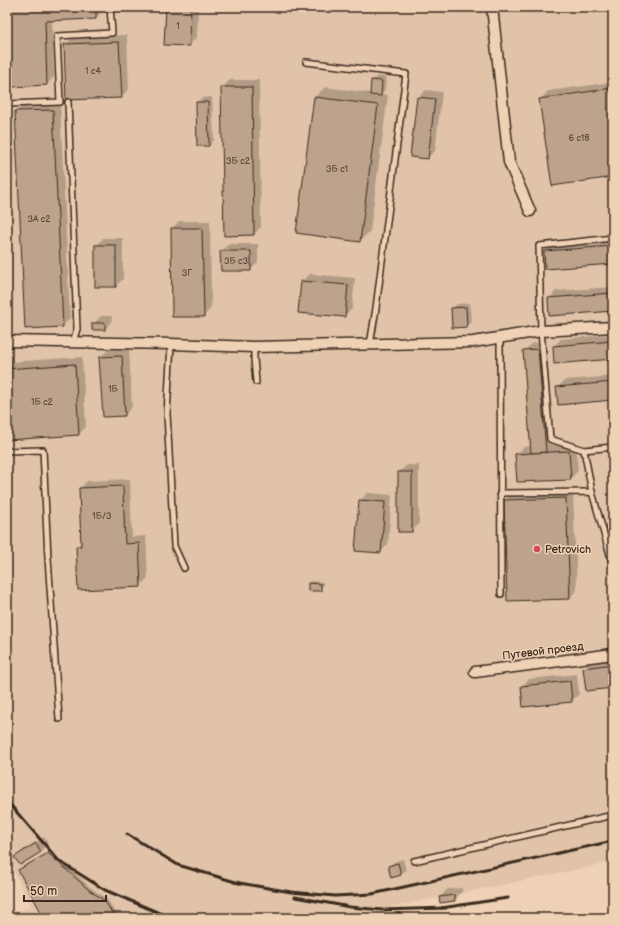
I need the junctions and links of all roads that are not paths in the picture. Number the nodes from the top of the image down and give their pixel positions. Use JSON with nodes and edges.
{"nodes":[{"id":1,"x":110,"y":7,"type":"edge"},
{"id":2,"x":492,"y":7,"type":"edge"},
{"id":3,"x":306,"y":62,"type":"dead end"},
{"id":4,"x":7,"y":76,"type":"edge"},
{"id":5,"x":68,"y":102,"type":"dead end"},
{"id":6,"x":530,"y":211,"type":"dead end"},
{"id":7,"x":613,"y":238,"type":"edge"},
{"id":8,"x":613,"y":327,"type":"edge"},
{"id":9,"x":541,"y":331,"type":"junction"},
{"id":10,"x":500,"y":338,"type":"junction"},
{"id":11,"x":7,"y":341,"type":"edge"},
{"id":12,"x":73,"y":342,"type":"junction"},
{"id":13,"x":171,"y":344,"type":"junction"},
{"id":14,"x":370,"y":344,"type":"junction"},
{"id":15,"x":254,"y":347,"type":"junction"},
{"id":16,"x":256,"y":382,"type":"dead end"},
{"id":17,"x":613,"y":447,"type":"edge"},
{"id":18,"x":584,"y":450,"type":"junction"},
{"id":19,"x":7,"y":451,"type":"edge"},
{"id":20,"x":592,"y":492,"type":"junction"},
{"id":21,"x":500,"y":493,"type":"junction"},
{"id":22,"x":613,"y":565,"type":"edge"},
{"id":23,"x":184,"y":568,"type":"dead end"},
{"id":24,"x":501,"y":594,"type":"dead end"},
{"id":25,"x":613,"y":654,"type":"edge"},
{"id":26,"x":475,"y":672,"type":"dead end"},
{"id":27,"x":59,"y":718,"type":"dead end"},
{"id":28,"x":613,"y":816,"type":"edge"},
{"id":29,"x":414,"y":861,"type":"dead end"}],
"edges":[{"from":1,"to":4,"type":"lane"},
{"from":2,"to":6,"type":"street"},
{"from":3,"to":14,"type":"lane"},
{"from":5,"to":12,"type":"lane"},
{"from":7,"to":9,"type":"lane"},
{"from":8,"to":9,"type":"street"},
{"from":9,"to":10,"type":"street"},
{"from":9,"to":18,"type":"lane"},
{"from":10,"to":14,"type":"street"},
{"from":10,"to":21,"type":"lane"},
{"from":11,"to":12,"type":"street"},
{"from":12,"to":13,"type":"street"},
{"from":13,"to":15,"type":"street"},
{"from":13,"to":23,"type":"lane"},
{"from":14,"to":15,"type":"street"},
{"from":15,"to":16,"type":"lane"},
{"from":17,"to":18,"type":"lane"},
{"from":18,"to":20,"type":"lane"},
{"from":19,"to":27,"type":"lane"},
{"from":20,"to":21,"type":"lane"},
{"from":20,"to":22,"type":"lane"},
{"from":21,"to":24,"type":"lane"},
{"from":25,"to":26,"type":"street","name":"Путевой проезд"},
{"from":28,"to":29,"type":"lane"}]}
